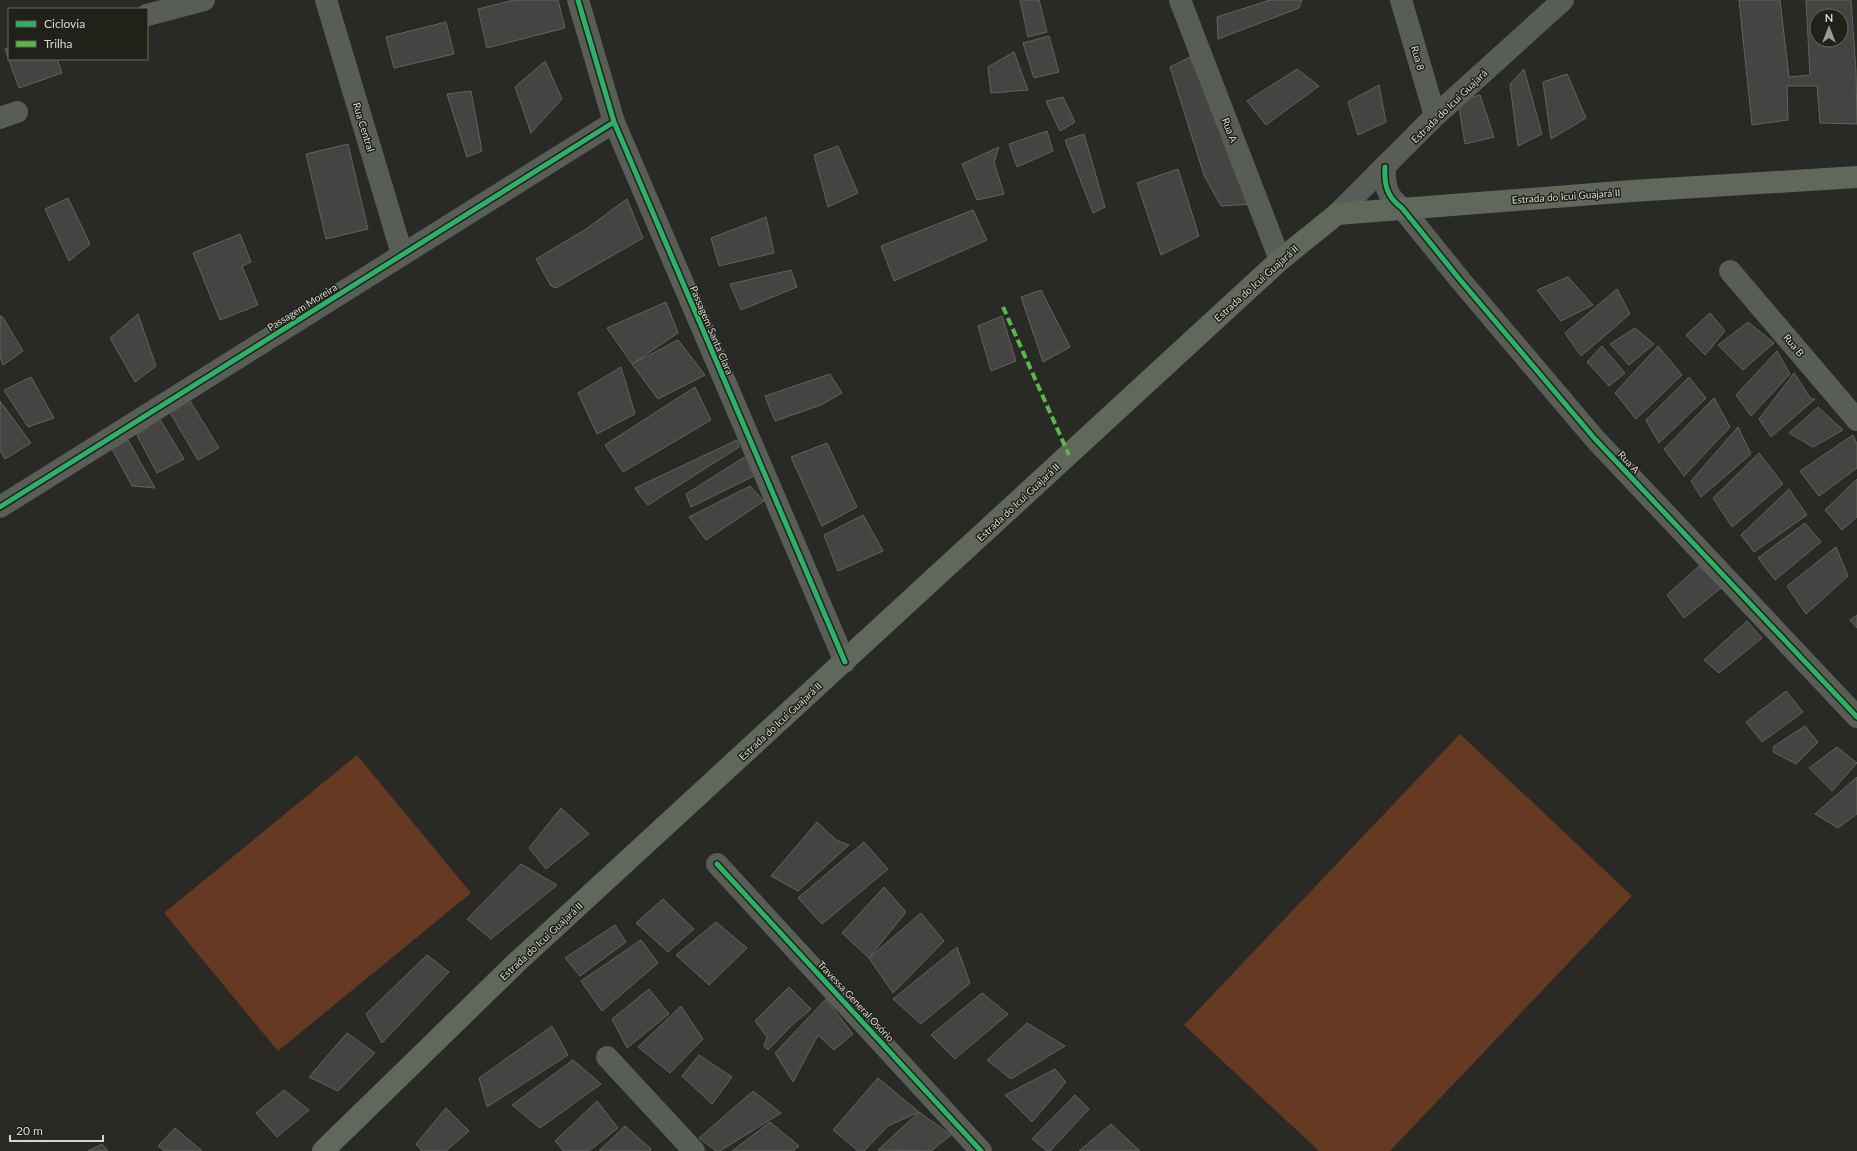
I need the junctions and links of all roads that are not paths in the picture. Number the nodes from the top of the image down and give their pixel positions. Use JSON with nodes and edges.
{"nodes":[{"id":1,"x":204,"y":0,"type":"edge"},
{"id":2,"x":326,"y":0,"type":"edge"},
{"id":3,"x":578,"y":0,"type":"edge"},
{"id":4,"x":1180,"y":0,"type":"edge"},
{"id":5,"x":1401,"y":0,"type":"edge"},
{"id":6,"x":1563,"y":0,"type":"edge"},
{"id":7,"x":148,"y":15,"type":"edge"},
{"id":8,"x":1435,"y":116,"type":"junction"},
{"id":9,"x":614,"y":122,"type":"junction"},
{"id":10,"x":1385,"y":167,"type":"junction"},
{"id":11,"x":1857,"y":177,"type":"edge"},
{"id":12,"x":1402,"y":208,"type":"junction"},
{"id":13,"x":1337,"y":214,"type":"junction"},
{"id":14,"x":402,"y":254,"type":"junction"},
{"id":15,"x":1280,"y":260,"type":"junction"},
{"id":16,"x":1730,"y":271,"type":"dead end"},
{"id":17,"x":1857,"y":420,"type":"edge"},
{"id":18,"x":0,"y":506,"type":"edge"},
{"id":19,"x":845,"y":662,"type":"junction"},
{"id":20,"x":1857,"y":716,"type":"edge"},
{"id":21,"x":717,"y":864,"type":"dead end"},
{"id":22,"x":608,"y":1057,"type":"dead end"},
{"id":23,"x":323,"y":1151,"type":"edge"},
{"id":24,"x":694,"y":1151,"type":"edge"},
{"id":25,"x":981,"y":1151,"type":"edge"}],
"edges":[{"from":1,"to":7,"type":"street"},
{"from":2,"to":14,"type":"street","name":"Rua Central"},
{"from":3,"to":9,"type":"street","name":"Passagem Santa Clara"},
{"from":4,"to":15,"type":"street","name":"Rua A"},
{"from":5,"to":8,"type":"street","name":"Rua 8"},
{"from":6,"to":8,"type":"street","name":"Estrada do Icuí Guajará"},
{"from":8,"to":10,"type":"street","name":"Estrada do Icuí Guajará"},
{"from":9,"to":14,"type":"street","name":"Passagem Moreira"},
{"from":9,"to":19,"type":"street","name":"Passagem Santa Clara"},
{"from":10,"to":12,"type":"street","name":"Rua A"},
{"from":10,"to":13,"type":"street","name":"Estrada do Icuí Guajará"},
{"from":11,"to":12,"type":"main road","name":"Estrada do Icui Guajará II"},
{"from":12,"to":13,"type":"main road","name":"Estrada do Icui Guajará II"},
{"from":12,"to":20,"type":"street","name":"Rua A"},
{"from":13,"to":15,"type":"main road","name":"Estrada do Icui Guajará II"},
{"from":14,"to":18,"type":"street","name":"Passagem Moreira"},
{"from":15,"to":19,"type":"main road","name":"Estrada do Icui Guajará II"},
{"from":16,"to":17,"type":"street","name":"Rua B"},
{"from":19,"to":23,"type":"main road","name":"Estrada do Icui Guajará II"},
{"from":21,"to":25,"type":"street","name":"Travessa General Osório"},
{"from":22,"to":24,"type":"street"}]}
